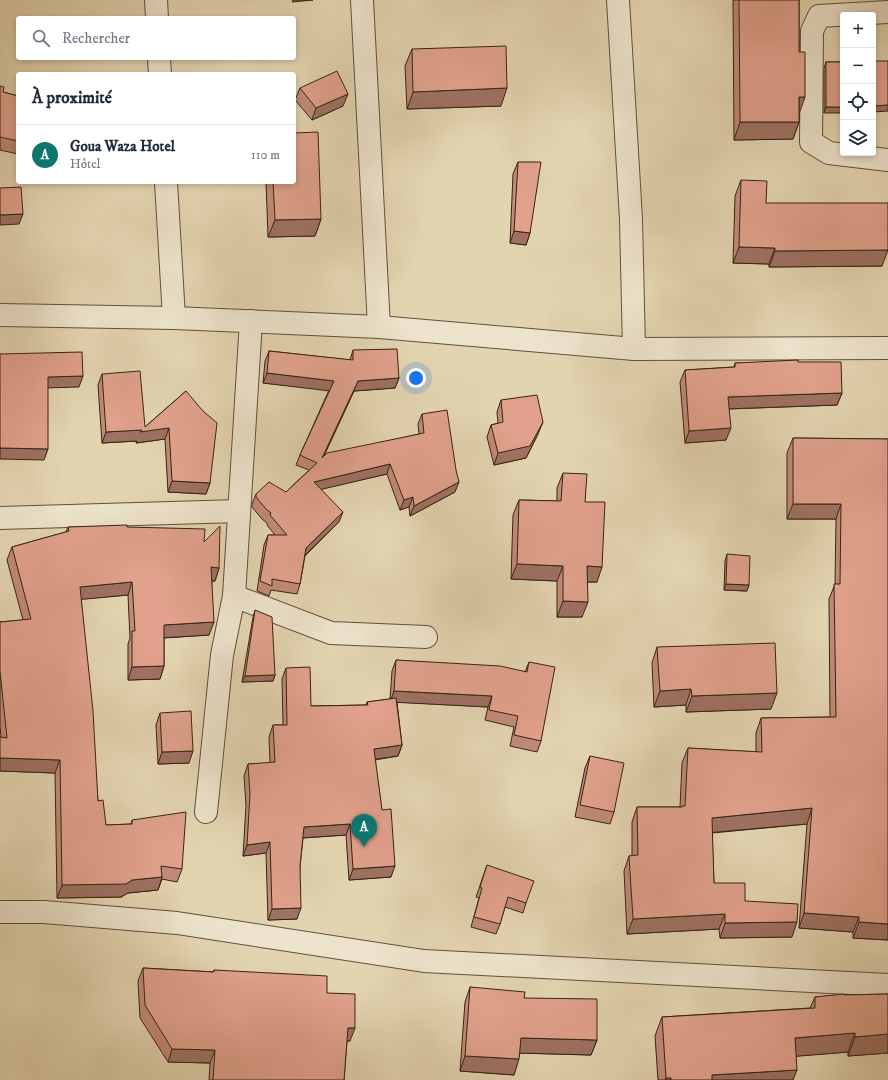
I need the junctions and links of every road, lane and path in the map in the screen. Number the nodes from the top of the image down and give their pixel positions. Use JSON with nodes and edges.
{"nodes":[{"id":1,"x":156,"y":0,"type":"edge"},
{"id":2,"x":362,"y":0,"type":"edge"},
{"id":3,"x":618,"y":0,"type":"edge"},
{"id":4,"x":888,"y":12,"type":"edge"},
{"id":5,"x":157,"y":16,"type":"edge"},
{"id":6,"x":159,"y":60,"type":"edge"},
{"id":7,"x":160,"y":72,"type":"edge"},
{"id":8,"x":888,"y":160,"type":"edge"},
{"id":9,"x":166,"y":184,"type":"edge"},
{"id":10,"x":0,"y":315,"type":"edge"},
{"id":11,"x":174,"y":318,"type":"junction"},
{"id":12,"x":250,"y":321,"type":"junction"},
{"id":13,"x":379,"y":327,"type":"junction"},
{"id":14,"x":888,"y":348,"type":"edge"},
{"id":15,"x":634,"y":349,"type":"junction"},
{"id":16,"x":239,"y":511,"type":"junction"},
{"id":17,"x":0,"y":518,"type":"edge"},
{"id":18,"x":234,"y":596,"type":"junction"},
{"id":19,"x":426,"y":637,"type":"dead end"},
{"id":20,"x":206,"y":812,"type":"dead end"},
{"id":21,"x":0,"y":912,"type":"edge"},
{"id":22,"x":888,"y":986,"type":"edge"}],
"edges":[{"from":1,"to":5,"type":"street"},
{"from":2,"to":13,"type":"street"},
{"from":3,"to":15,"type":"street"},
{"from":4,"to":8,"type":"street"},
{"from":6,"to":7,"type":"street"},
{"from":9,"to":11,"type":"street"},
{"from":10,"to":11,"type":"street"},
{"from":11,"to":12,"type":"street"},
{"from":12,"to":13,"type":"street"},
{"from":12,"to":16,"type":"street"},
{"from":13,"to":15,"type":"street"},
{"from":14,"to":15,"type":"street"},
{"from":16,"to":17,"type":"street"},
{"from":16,"to":18,"type":"street"},
{"from":18,"to":19,"type":"street"},
{"from":18,"to":20,"type":"street"},
{"from":21,"to":22,"type":"street"}]}
